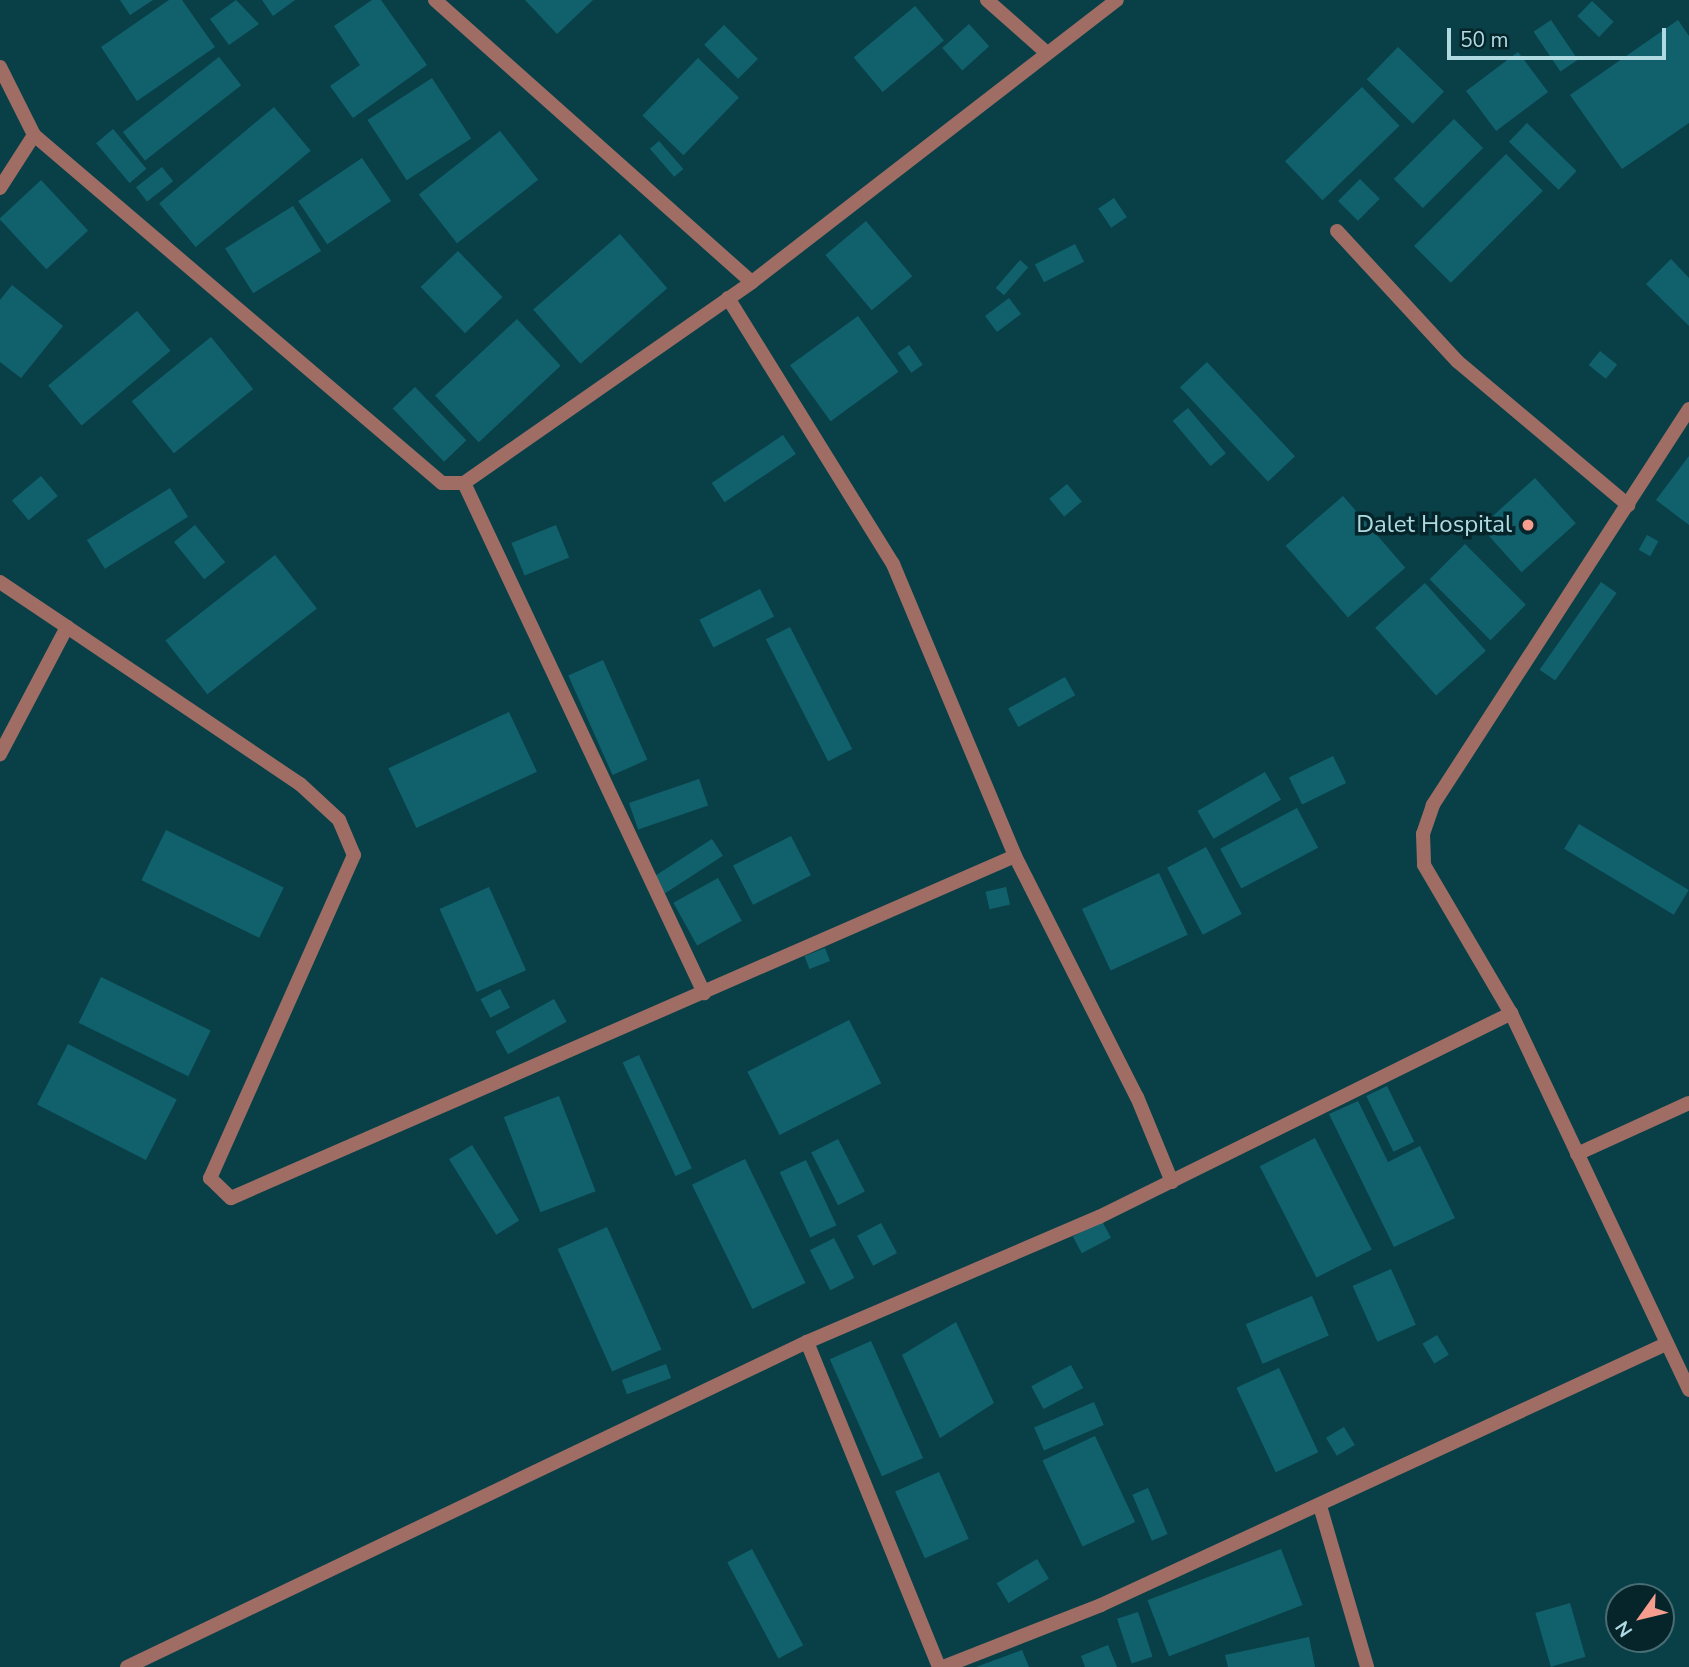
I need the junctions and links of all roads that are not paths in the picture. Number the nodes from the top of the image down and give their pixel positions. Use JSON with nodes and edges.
{"nodes":[{"id":1,"x":435,"y":0,"type":"edge"},
{"id":2,"x":987,"y":0,"type":"edge"},
{"id":3,"x":1117,"y":0,"type":"edge"},
{"id":4,"x":1047,"y":53,"type":"junction"},
{"id":5,"x":0,"y":67,"type":"edge"},
{"id":6,"x":34,"y":135,"type":"junction"},
{"id":7,"x":0,"y":188,"type":"edge"},
{"id":8,"x":1337,"y":231,"type":"dead end"},
{"id":9,"x":752,"y":282,"type":"junction"},
{"id":10,"x":728,"y":298,"type":"junction"},
{"id":11,"x":1689,"y":409,"type":"edge"},
{"id":12,"x":464,"y":483,"type":"junction"},
{"id":13,"x":1628,"y":505,"type":"junction"},
{"id":14,"x":0,"y":582,"type":"edge"},
{"id":15,"x":67,"y":627,"type":"junction"},
{"id":16,"x":0,"y":754,"type":"edge"},
{"id":17,"x":1015,"y":856,"type":"junction"},
{"id":18,"x":704,"y":993,"type":"junction"},
{"id":19,"x":1511,"y":1013,"type":"junction"},
{"id":20,"x":1689,"y":1103,"type":"edge"},
{"id":21,"x":1577,"y":1154,"type":"junction"},
{"id":22,"x":1172,"y":1182,"type":"junction"},
{"id":23,"x":807,"y":1342,"type":"junction"},
{"id":24,"x":1666,"y":1343,"type":"junction"},
{"id":25,"x":1689,"y":1390,"type":"edge"},
{"id":26,"x":1320,"y":1506,"type":"junction"},
{"id":27,"x":127,"y":1667,"type":"edge"},
{"id":28,"x":941,"y":1667,"type":"edge"},
{"id":29,"x":1367,"y":1667,"type":"edge"}],
"edges":[{"from":1,"to":9,"type":"street"},
{"from":2,"to":4,"type":"street"},
{"from":3,"to":4,"type":"street"},
{"from":4,"to":9,"type":"street"},
{"from":5,"to":6,"type":"street"},
{"from":6,"to":7,"type":"street"},
{"from":6,"to":12,"type":"street"},
{"from":8,"to":13,"type":"street"},
{"from":9,"to":10,"type":"street"},
{"from":10,"to":12,"type":"street"},
{"from":10,"to":17,"type":"street"},
{"from":11,"to":13,"type":"street"},
{"from":12,"to":18,"type":"street"},
{"from":13,"to":19,"type":"street"},
{"from":14,"to":15,"type":"street"},
{"from":15,"to":16,"type":"street"},
{"from":15,"to":18,"type":"street"},
{"from":17,"to":18,"type":"street"},
{"from":17,"to":22,"type":"street"},
{"from":19,"to":21,"type":"street"},
{"from":19,"to":22,"type":"street"},
{"from":20,"to":21,"type":"street"},
{"from":21,"to":24,"type":"street"},
{"from":22,"to":23,"type":"street"},
{"from":23,"to":27,"type":"street"},
{"from":23,"to":28,"type":"street"},
{"from":24,"to":25,"type":"street"},
{"from":24,"to":26,"type":"street"},
{"from":26,"to":28,"type":"street"},
{"from":26,"to":29,"type":"street"}]}
